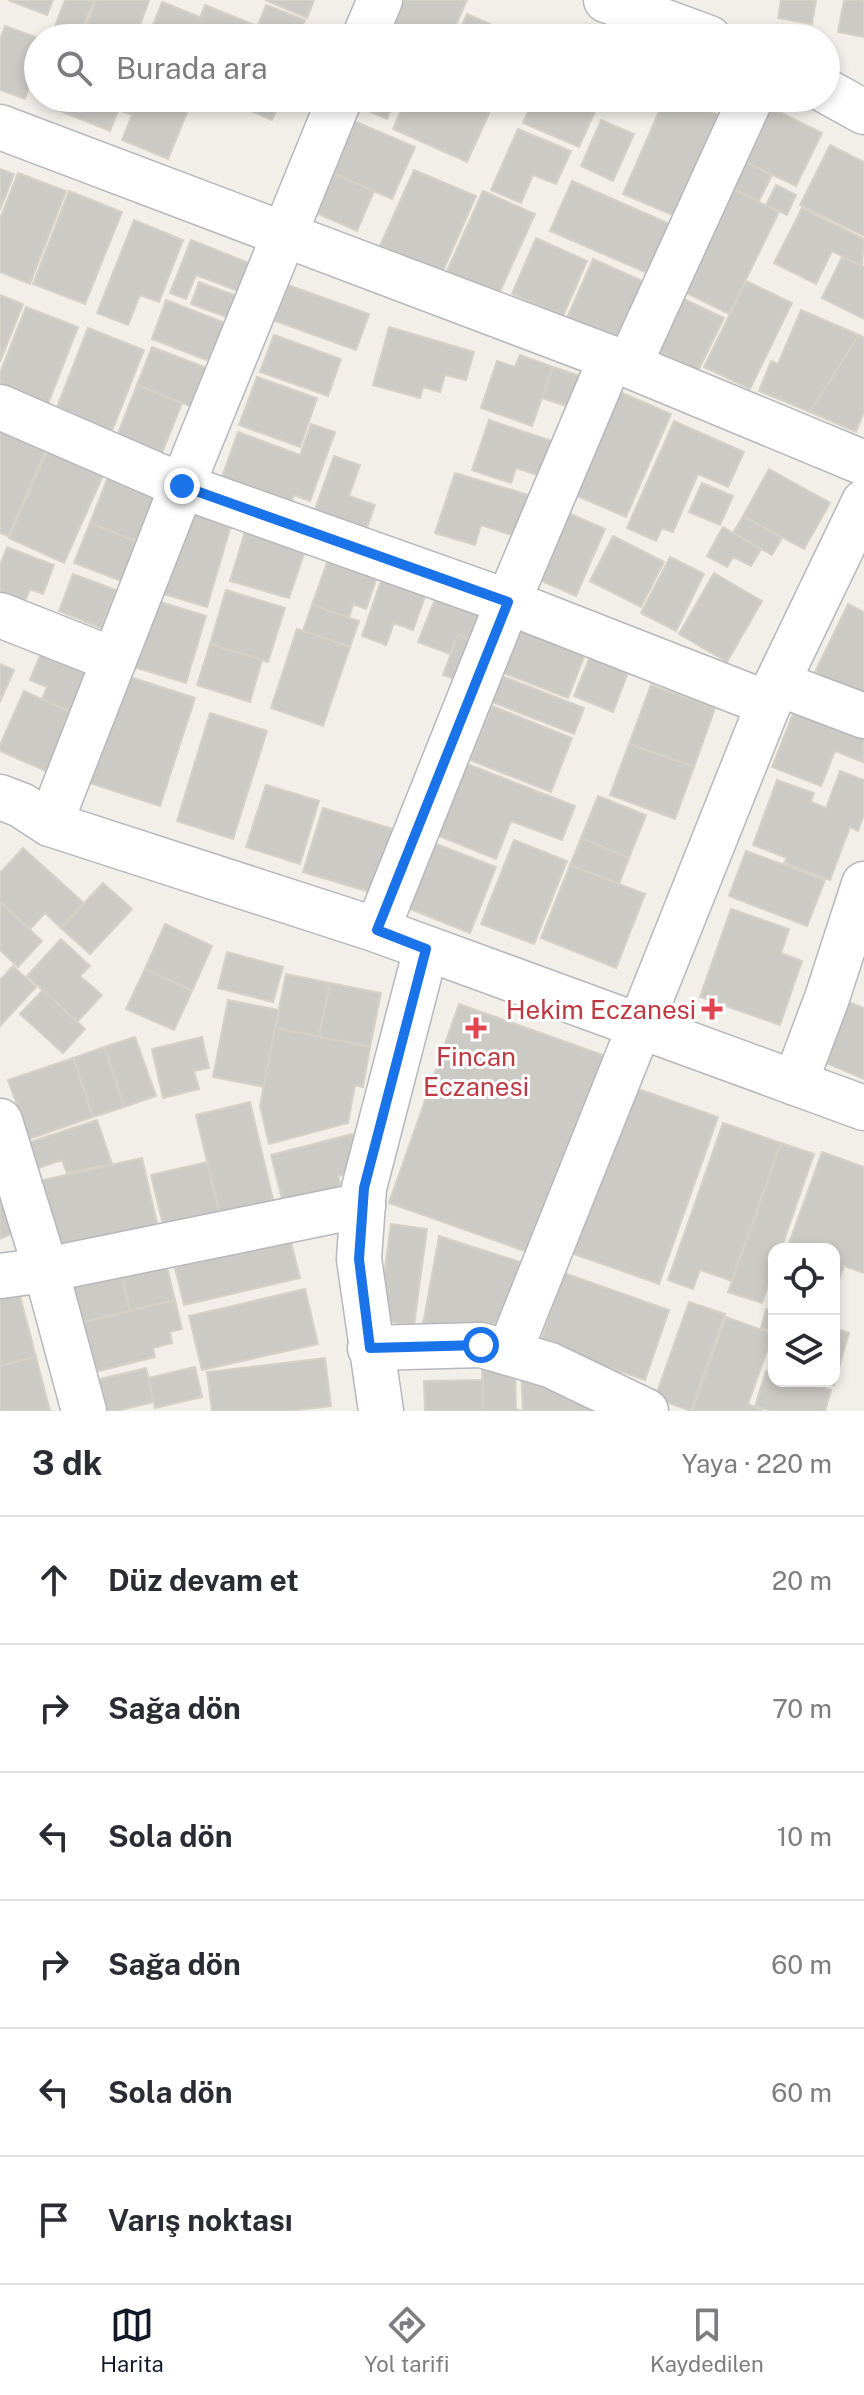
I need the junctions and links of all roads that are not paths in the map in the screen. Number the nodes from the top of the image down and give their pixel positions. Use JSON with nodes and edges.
{"nodes":[{"id":1,"x":380,"y":0,"type":"edge"},
{"id":2,"x":606,"y":0,"type":"edge"},
{"id":3,"x":370,"y":24,"type":"edge"},
{"id":4,"x":671,"y":24,"type":"edge"},
{"id":5,"x":840,"y":99,"type":"edge"},
{"id":6,"x":334,"y":112,"type":"edge"},
{"id":7,"x":744,"y":112,"type":"edge"},
{"id":8,"x":864,"y":112,"type":"edge"},
{"id":9,"x":0,"y":127,"type":"edge"},
{"id":10,"x":284,"y":235,"type":"junction"},
{"id":11,"x":620,"y":362,"type":"junction"},
{"id":12,"x":0,"y":407,"type":"edge"},
{"id":13,"x":864,"y":463,"type":"edge"},
{"id":14,"x":182,"y":486,"type":"junction"},
{"id":15,"x":864,"y":502,"type":"edge"},
{"id":16,"x":508,"y":602,"type":"junction"},
{"id":17,"x":0,"y":615,"type":"edge"},
{"id":18,"x":114,"y":660,"type":"junction"},
{"id":19,"x":773,"y":693,"type":"junction"},
{"id":20,"x":864,"y":716,"type":"edge"},
{"id":21,"x":18,"y":813,"type":"edge"},
{"id":22,"x":864,"y":884,"type":"edge"},
{"id":23,"x":377,"y":930,"type":"junction"},
{"id":24,"x":426,"y":949,"type":"junction"},
{"id":25,"x":640,"y":1026,"type":"junction"},
{"id":26,"x":795,"y":1083,"type":"junction"},
{"id":27,"x":864,"y":1108,"type":"edge"},
{"id":28,"x":0,"y":1121,"type":"edge"},
{"id":29,"x":363,"y":1205,"type":"junction"},
{"id":30,"x":46,"y":1270,"type":"junction"},
{"id":31,"x":0,"y":1276,"type":"edge"},
{"id":32,"x":370,"y":1348,"type":"junction"},
{"id":33,"x":509,"y":1353,"type":"junction"},
{"id":34,"x":84,"y":1411,"type":"edge"},
{"id":35,"x":381,"y":1411,"type":"edge"},
{"id":36,"x":646,"y":1411,"type":"edge"}],
"edges":[{"from":1,"to":3,"type":"street"},
{"from":2,"to":4,"type":"street"},
{"from":5,"to":8,"type":"street"},
{"from":6,"to":10,"type":"street"},
{"from":7,"to":11,"type":"street"},
{"from":9,"to":10,"type":"street"},
{"from":10,"to":11,"type":"street"},
{"from":10,"to":14,"type":"street"},
{"from":11,"to":13,"type":"street"},
{"from":11,"to":16,"type":"street"},
{"from":12,"to":14,"type":"street"},
{"from":14,"to":16,"type":"street"},
{"from":14,"to":18,"type":"street"},
{"from":15,"to":19,"type":"street"},
{"from":16,"to":19,"type":"street"},
{"from":16,"to":23,"type":"street"},
{"from":17,"to":18,"type":"street"},
{"from":18,"to":21,"type":"street"},
{"from":19,"to":20,"type":"street"},
{"from":19,"to":25,"type":"street"},
{"from":21,"to":23,"type":"street"},
{"from":22,"to":26,"type":"street"},
{"from":23,"to":24,"type":"street"},
{"from":24,"to":25,"type":"street"},
{"from":24,"to":29,"type":"street"},
{"from":25,"to":26,"type":"street"},
{"from":25,"to":33,"type":"street"},
{"from":26,"to":27,"type":"street"},
{"from":28,"to":30,"type":"street"},
{"from":29,"to":30,"type":"street"},
{"from":29,"to":32,"type":"street"},
{"from":30,"to":31,"type":"street"},
{"from":30,"to":34,"type":"street"},
{"from":32,"to":33,"type":"street"},
{"from":32,"to":35,"type":"street"},
{"from":33,"to":36,"type":"street"}]}
